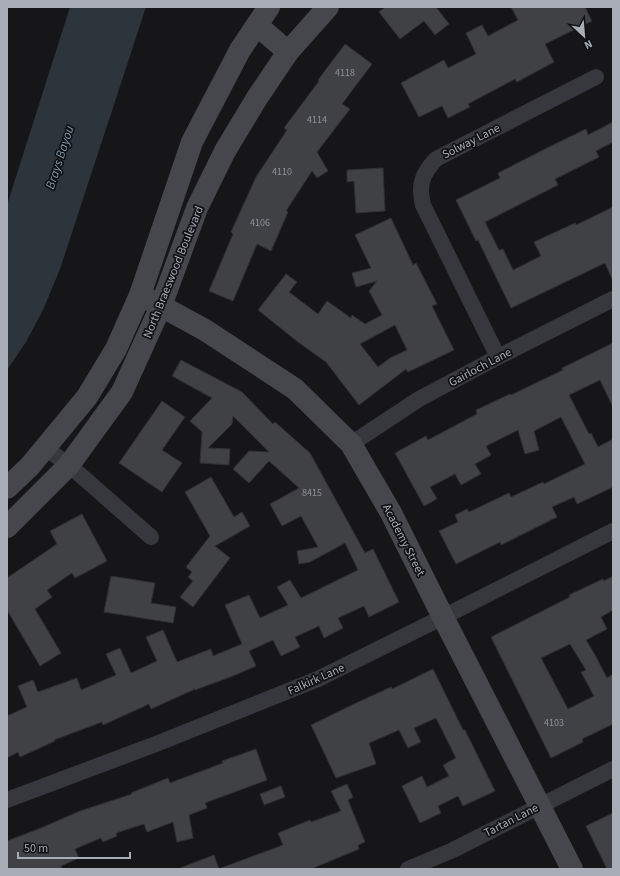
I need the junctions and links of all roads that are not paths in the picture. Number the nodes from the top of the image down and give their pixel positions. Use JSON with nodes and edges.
{"nodes":[{"id":1,"x":269,"y":7,"type":"edge"},
{"id":2,"x":328,"y":7,"type":"edge"},
{"id":3,"x":257,"y":25,"type":"junction"},
{"id":4,"x":288,"y":52,"type":"junction"},
{"id":5,"x":596,"y":77,"type":"dead end"},
{"id":6,"x":140,"y":295,"type":"junction"},
{"id":7,"x":613,"y":299,"type":"edge"},
{"id":8,"x":161,"y":306,"type":"junction"},
{"id":9,"x":498,"y":357,"type":"junction"},
{"id":10,"x":351,"y":444,"type":"junction"},
{"id":11,"x":45,"y":448,"type":"junction"},
{"id":12,"x":68,"y":465,"type":"junction"},
{"id":13,"x":7,"y":488,"type":"edge"},
{"id":14,"x":7,"y":527,"type":"edge"},
{"id":15,"x":613,"y":531,"type":"edge"},
{"id":16,"x":151,"y":537,"type":"dead end"},
{"id":17,"x":443,"y":618,"type":"junction"},
{"id":18,"x":613,"y":769,"type":"edge"},
{"id":19,"x":7,"y":800,"type":"edge"},
{"id":20,"x":540,"y":806,"type":"junction"},
{"id":21,"x":408,"y":869,"type":"edge"},
{"id":22,"x":572,"y":869,"type":"edge"}],
"edges":[{"from":1,"to":3,"type":"main road","name":"North Braeswood Boulevard"},
{"from":2,"to":4,"type":"main road","name":"North Braeswood Boulevard"},
{"from":3,"to":4,"type":"main road"},
{"from":3,"to":6,"type":"main road","name":"North Braeswood Boulevard"},
{"from":4,"to":8,"type":"main road","name":"North Braeswood Boulevard"},
{"from":5,"to":9,"type":"street","name":"Solway Lane"},
{"from":6,"to":8,"type":"main road","name":"Academy Street"},
{"from":6,"to":11,"type":"main road","name":"North Braeswood Boulevard"},
{"from":7,"to":9,"type":"street","name":"Gairloch Lane"},
{"from":8,"to":10,"type":"main road","name":"Academy Street"},
{"from":8,"to":12,"type":"main road","name":"North Braeswood Boulevard"},
{"from":9,"to":10,"type":"street","name":"Gairloch Lane"},
{"from":10,"to":17,"type":"main road","name":"Academy Street"},
{"from":11,"to":12,"type":"street"},
{"from":11,"to":13,"type":"main road","name":"North Braeswood Boulevard"},
{"from":12,"to":14,"type":"main road","name":"North Braeswood Boulevard"},
{"from":12,"to":16,"type":"street"},
{"from":15,"to":17,"type":"street","name":"Falkirk Lane"},
{"from":17,"to":19,"type":"street","name":"Falkirk Lane"},
{"from":17,"to":20,"type":"main road","name":"Academy Street"},
{"from":18,"to":20,"type":"street","name":"Tartan Lane"},
{"from":20,"to":21,"type":"street","name":"Tartan Lane"},
{"from":20,"to":22,"type":"main road","name":"Academy Street"}]}
